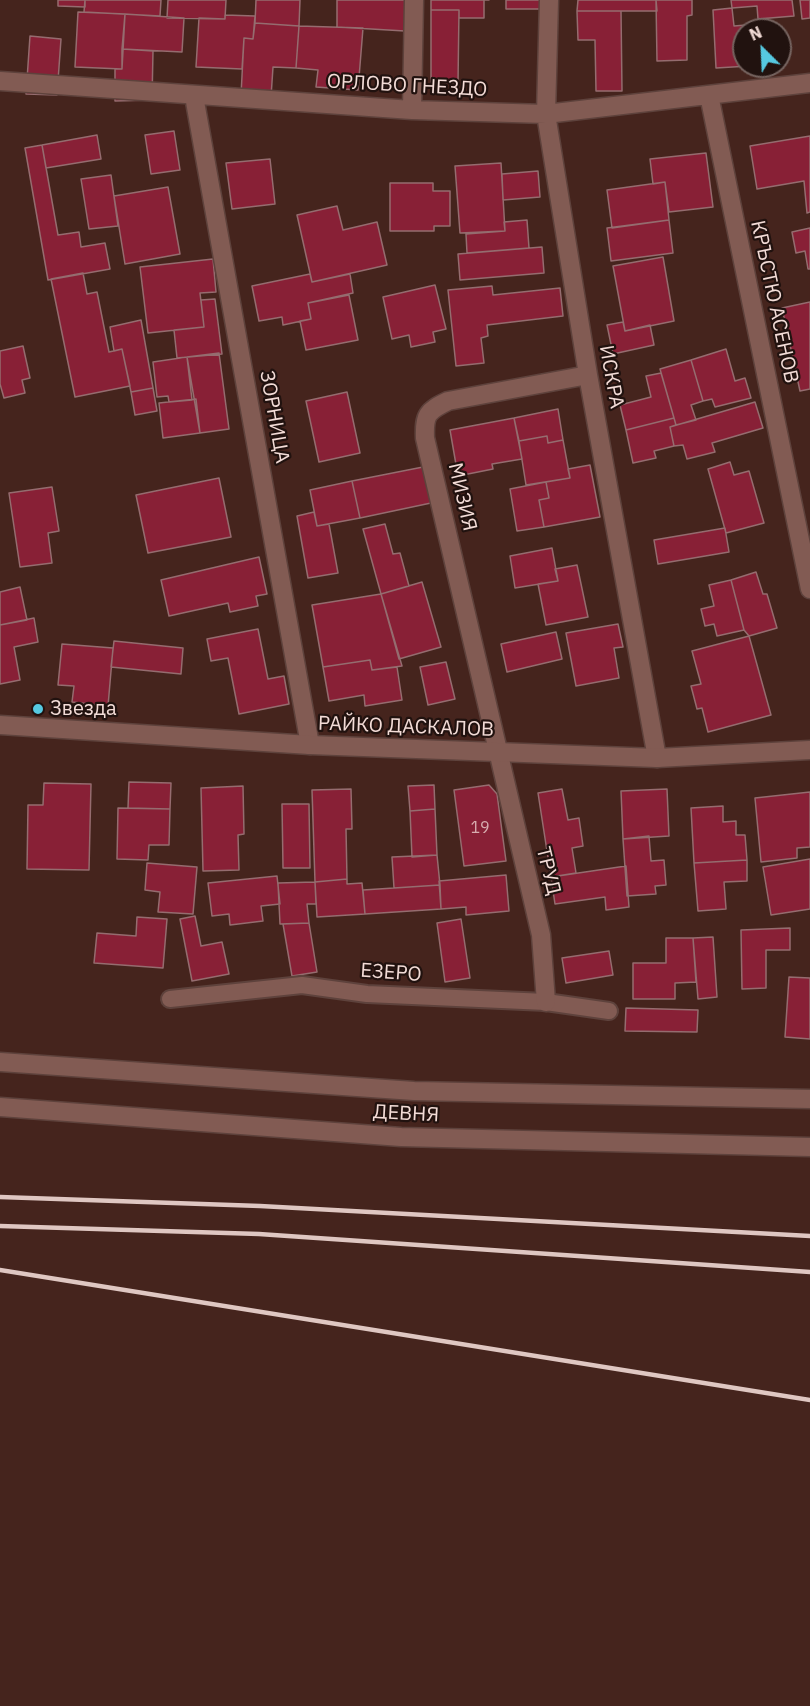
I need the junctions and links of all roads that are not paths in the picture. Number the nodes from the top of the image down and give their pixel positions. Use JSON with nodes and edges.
{"nodes":[{"id":1,"x":414,"y":0,"type":"edge"},
{"id":2,"x":549,"y":0,"type":"edge"},
{"id":3,"x":0,"y":81,"type":"edge"},
{"id":4,"x":810,"y":83,"type":"edge"},
{"id":5,"x":709,"y":95,"type":"junction"},
{"id":6,"x":194,"y":96,"type":"junction"},
{"id":7,"x":412,"y":110,"type":"junction"},
{"id":8,"x":546,"y":114,"type":"junction"},
{"id":9,"x":588,"y":375,"type":"junction"},
{"id":10,"x":810,"y":589,"type":"edge"},
{"id":11,"x":0,"y":724,"type":"edge"},
{"id":12,"x":310,"y":745,"type":"junction"},
{"id":13,"x":810,"y":750,"type":"edge"},
{"id":14,"x":496,"y":753,"type":"junction"},
{"id":15,"x":657,"y":758,"type":"junction"},
{"id":16,"x":170,"y":999,"type":"dead end"},
{"id":17,"x":546,"y":1002,"type":"junction"},
{"id":18,"x":609,"y":1011,"type":"dead end"},
{"id":19,"x":0,"y":1062,"type":"edge"},
{"id":20,"x":810,"y":1099,"type":"edge"},
{"id":21,"x":0,"y":1107,"type":"edge"},
{"id":22,"x":810,"y":1147,"type":"edge"}],
"edges":[{"from":1,"to":7,"type":"street"},
{"from":2,"to":8,"type":"street","name":"ИСКРА"},
{"from":3,"to":6,"type":"street","name":"ОРЛОВО ГНЕЗДО"},
{"from":4,"to":5,"type":"street","name":"ОРЛОВО ГНЕЗДО"},
{"from":5,"to":8,"type":"street","name":"ОРЛОВО ГНЕЗДО"},
{"from":5,"to":10,"type":"street","name":"КРЪСТЮ АСЕНОВ"},
{"from":6,"to":7,"type":"street","name":"ОРЛОВО ГНЕЗДО"},
{"from":6,"to":12,"type":"street","name":"ЗОРНИЦА"},
{"from":7,"to":8,"type":"street","name":"ОРЛОВО ГНЕЗДО"},
{"from":8,"to":9,"type":"street","name":"ИСКРА"},
{"from":9,"to":14,"type":"street","name":"МИЗИЯ"},
{"from":9,"to":15,"type":"street","name":"ИСКРА"},
{"from":11,"to":12,"type":"street","name":"РАЙКО ДАСКАЛОВ"},
{"from":12,"to":14,"type":"street","name":"РАЙКО ДАСКАЛОВ"},
{"from":13,"to":15,"type":"street","name":"РАЙКО ДАСКАЛОВ"},
{"from":14,"to":15,"type":"street","name":"РАЙКО ДАСКАЛОВ"},
{"from":14,"to":17,"type":"street","name":"ТРУД"},
{"from":16,"to":17,"type":"lane","name":"ЕЗЕРО"},
{"from":17,"to":18,"type":"lane","name":"ЕЗЕРО"},
{"from":19,"to":20,"type":"street","name":"ДЕВНЯ"},
{"from":21,"to":22,"type":"street","name":"ДЕВНЯ"}]}
